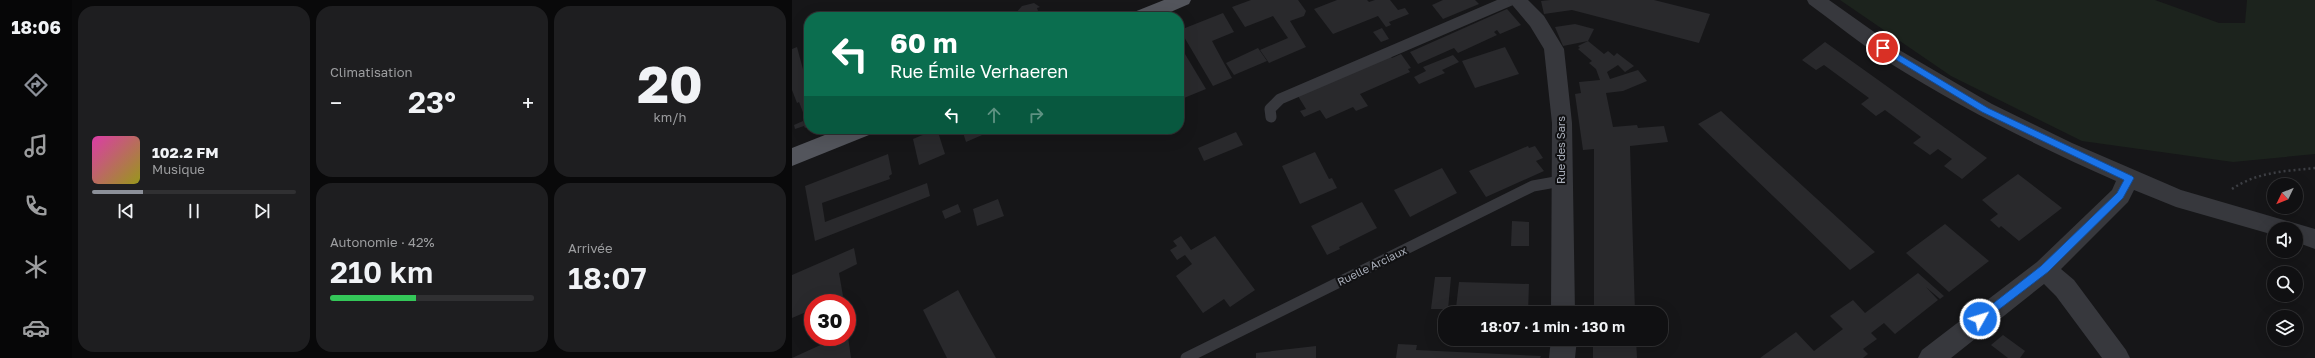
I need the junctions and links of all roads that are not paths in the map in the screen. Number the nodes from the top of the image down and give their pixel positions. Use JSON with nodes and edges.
{"nodes":[{"id":1,"x":1182,"y":0,"type":"edge"},
{"id":2,"x":1511,"y":0,"type":"edge"},
{"id":3,"x":1517,"y":0,"type":"edge"},
{"id":4,"x":1816,"y":0,"type":"edge"},
{"id":5,"x":1154,"y":12,"type":"edge"},
{"id":6,"x":1271,"y":117,"type":"dead end"},
{"id":7,"x":850,"y":134,"type":"edge"},
{"id":8,"x":792,"y":157,"type":"edge"},
{"id":9,"x":2129,"y":178,"type":"junction"},
{"id":10,"x":1561,"y":181,"type":"junction"},
{"id":11,"x":2267,"y":224,"type":"edge"},
{"id":12,"x":2303,"y":235,"type":"edge"},
{"id":13,"x":2315,"y":239,"type":"edge"},
{"id":14,"x":2045,"y":269,"type":"junction"},
{"id":15,"x":1563,"y":306,"type":"edge"},
{"id":16,"x":1563,"y":346,"type":"edge"},
{"id":17,"x":1186,"y":358,"type":"edge"},
{"id":18,"x":1562,"y":358,"type":"edge"},
{"id":19,"x":1931,"y":358,"type":"edge"},
{"id":20,"x":2117,"y":358,"type":"edge"}],
"edges":[{"from":1,"to":5,"type":"main road"},
{"from":2,"to":6,"type":"lane"},
{"from":3,"to":10,"type":"street","name":"Rue des Sars"},
{"from":4,"to":9,"type":"street"},
{"from":7,"to":8,"type":"main road"},
{"from":9,"to":11,"type":"street"},
{"from":9,"to":14,"type":"street"},
{"from":10,"to":15,"type":"street","name":"Rue des Sars"},
{"from":10,"to":17,"type":"lane","name":"Ruelle Arciaux"},
{"from":12,"to":13,"type":"street"},
{"from":14,"to":19,"type":"street"},
{"from":14,"to":20,"type":"street"},
{"from":16,"to":18,"type":"street"}]}
